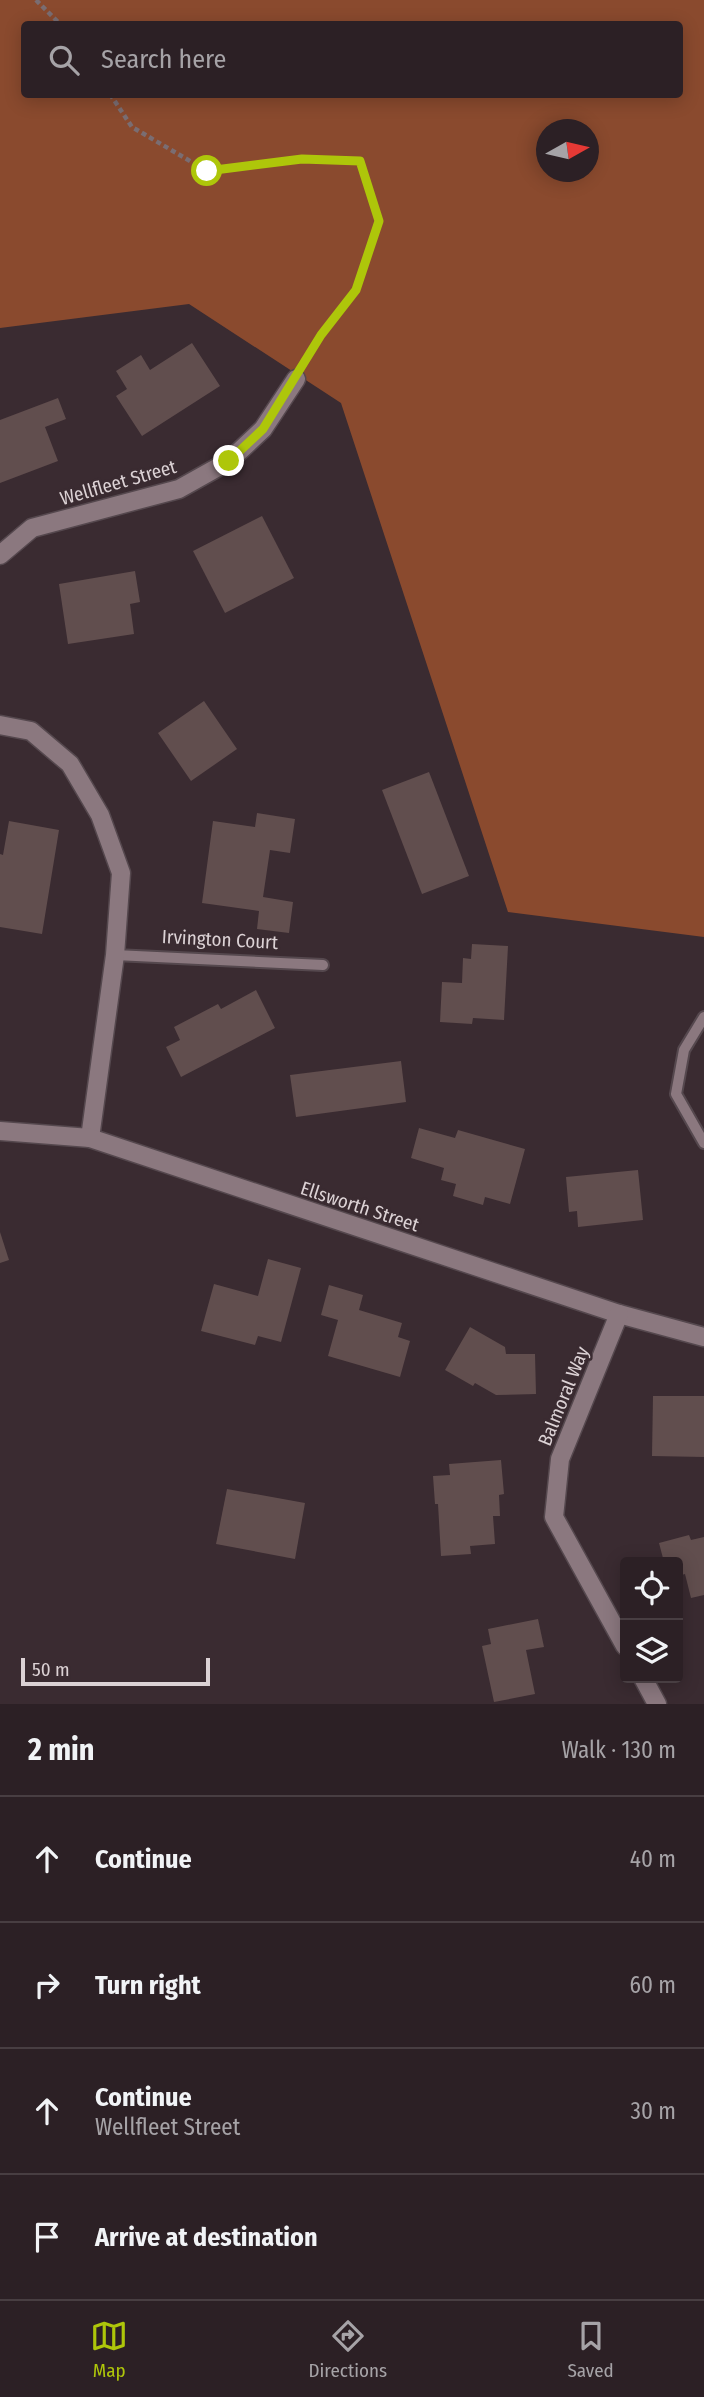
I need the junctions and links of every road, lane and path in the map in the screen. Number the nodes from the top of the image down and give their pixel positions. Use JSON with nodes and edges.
{"nodes":[{"id":1,"x":36,"y":0,"type":"edge"},
{"id":2,"x":57,"y":21,"type":"edge"},
{"id":3,"x":113,"y":98,"type":"edge"},
{"id":4,"x":296,"y":379,"type":"joint"},
{"id":5,"x":0,"y":555,"type":"edge"},
{"id":6,"x":0,"y":725,"type":"edge"},
{"id":7,"x":116,"y":955,"type":"junction"},
{"id":8,"x":323,"y":965,"type":"dead end"},
{"id":9,"x":704,"y":1017,"type":"edge"},
{"id":10,"x":0,"y":1131,"type":"edge"},
{"id":11,"x":90,"y":1138,"type":"junction"},
{"id":12,"x":704,"y":1143,"type":"edge"},
{"id":13,"x":619,"y":1314,"type":"junction"},
{"id":14,"x":704,"y":1338,"type":"edge"},
{"id":15,"x":620,"y":1637,"type":"edge"},
{"id":16,"x":646,"y":1683,"type":"edge"},
{"id":17,"x":657,"y":1704,"type":"edge"}],
"edges":[{"from":1,"to":2,"type":"path"},
{"from":3,"to":4,"type":"path"},
{"from":4,"to":5,"type":"street","name":"Wellfleet Street"},
{"from":6,"to":7,"type":"street"},
{"from":7,"to":8,"type":"lane","name":"Irvington Court"},
{"from":7,"to":11,"type":"street"},
{"from":9,"to":12,"type":"lane"},
{"from":10,"to":11,"type":"street","name":"Ellsworth Street"},
{"from":11,"to":13,"type":"street","name":"Ellsworth Street"},
{"from":13,"to":14,"type":"street","name":"Ellsworth Street"},
{"from":13,"to":15,"type":"street","name":"Balmoral Way"},
{"from":16,"to":17,"type":"street"}]}
